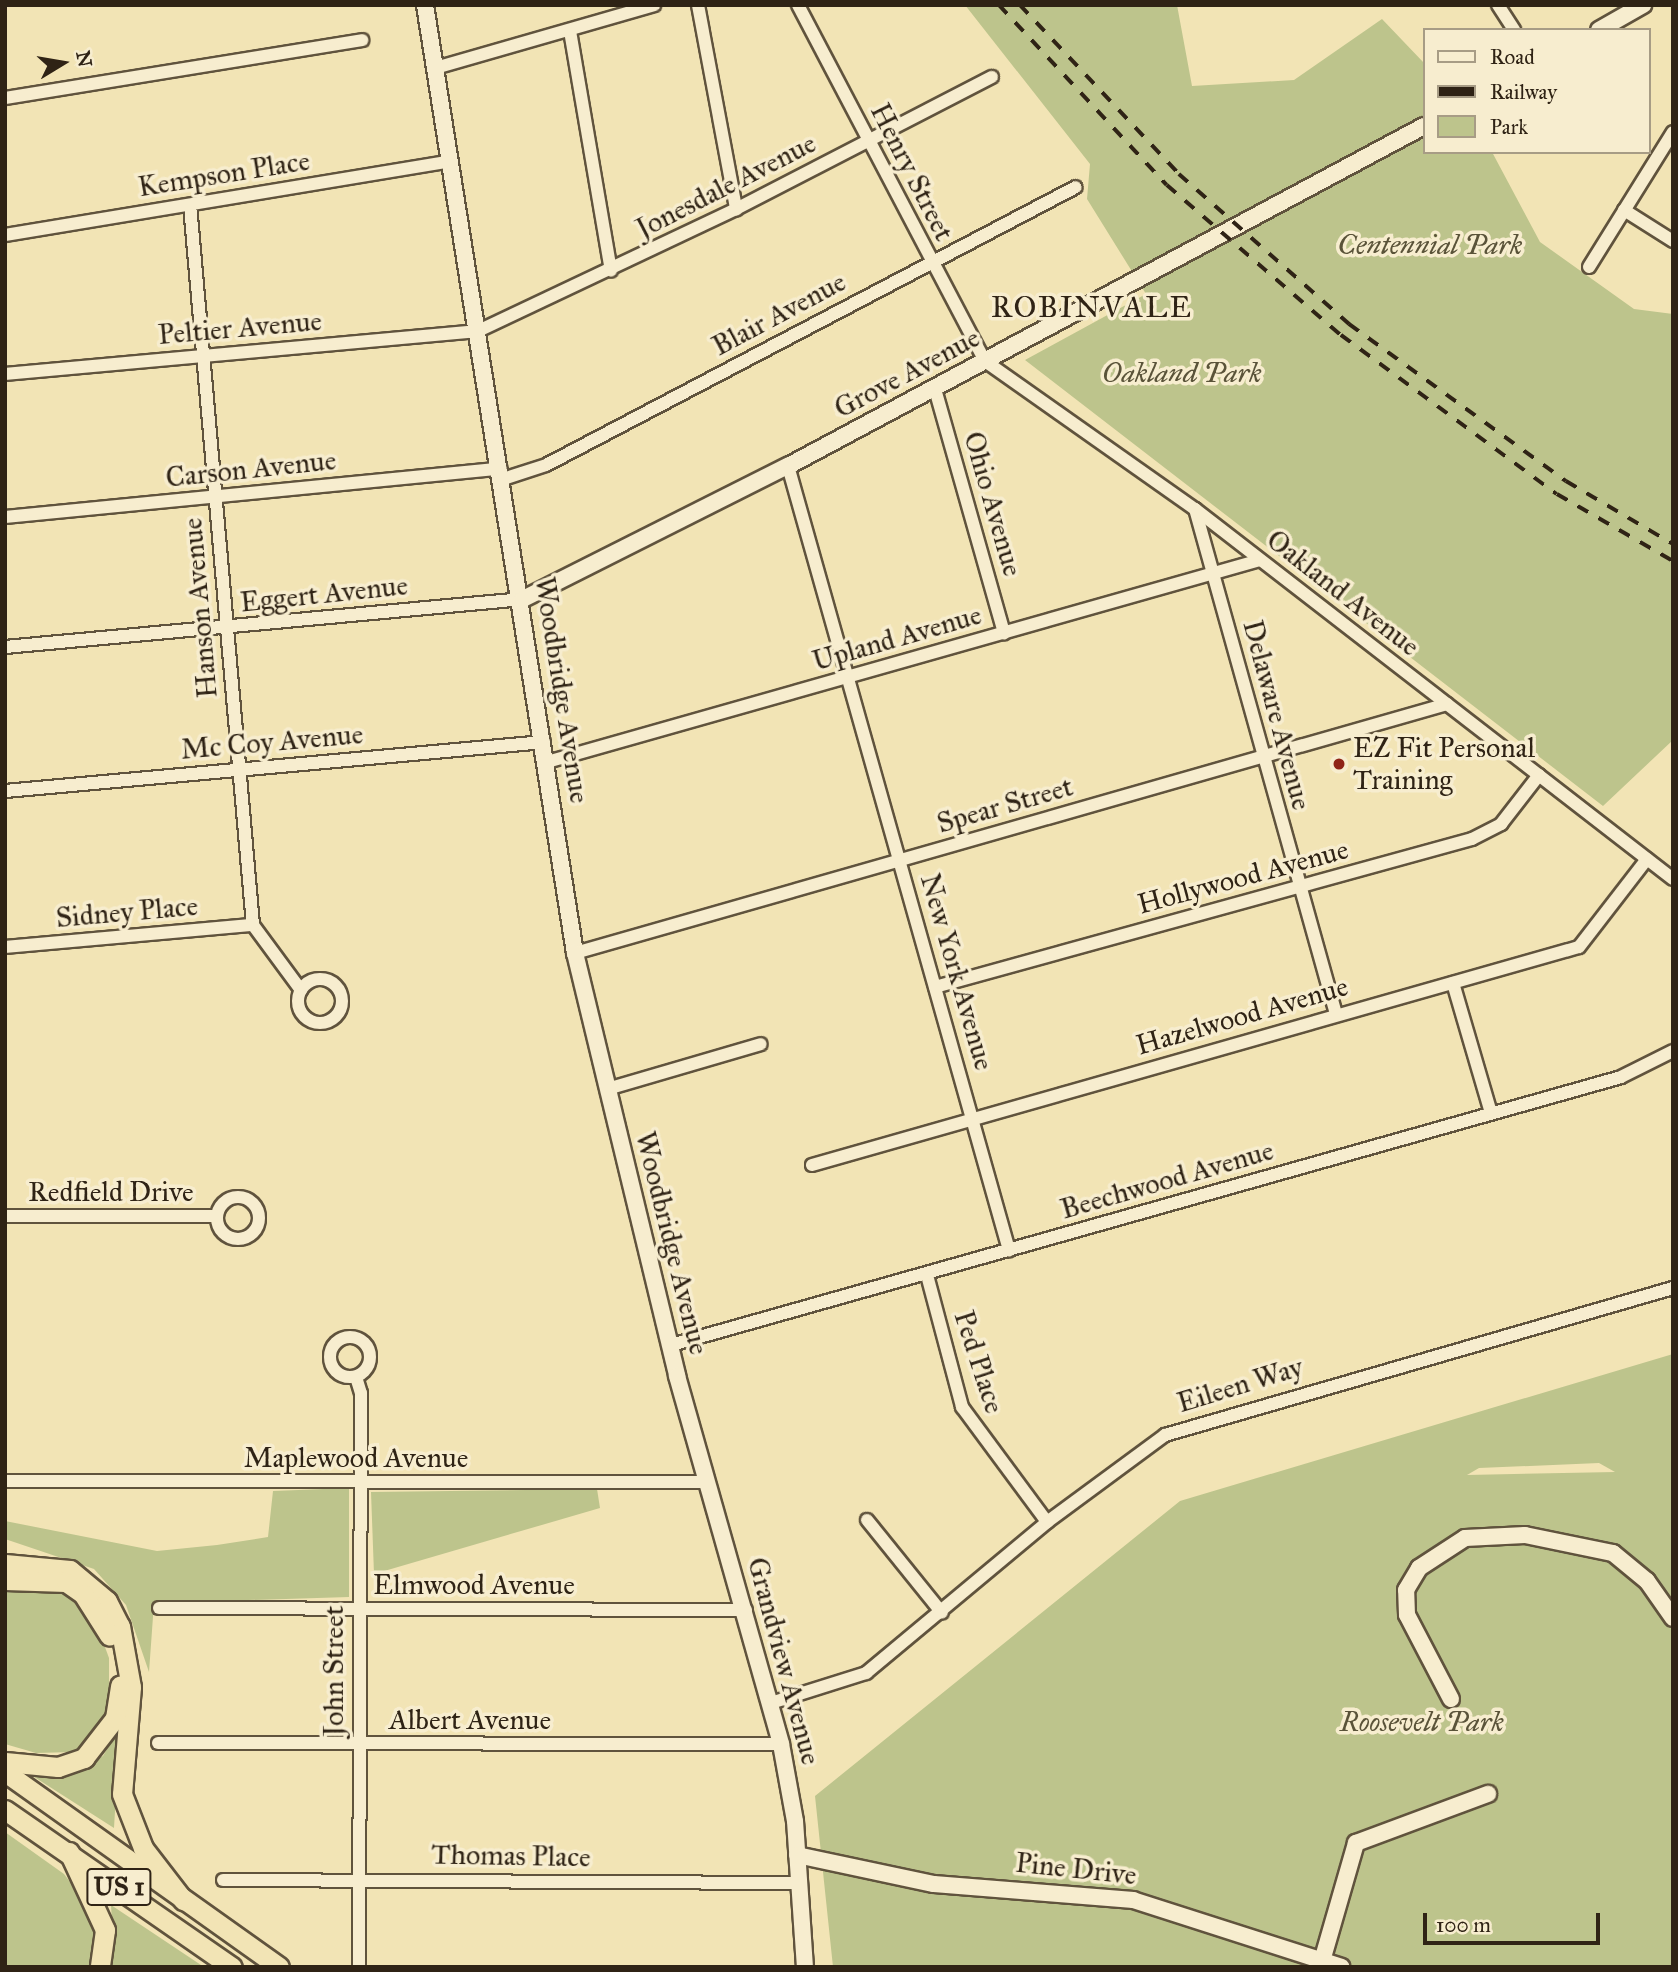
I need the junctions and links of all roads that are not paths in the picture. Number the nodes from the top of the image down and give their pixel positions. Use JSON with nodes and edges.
{"nodes":[{"id":1,"x":425,"y":5,"type":"edge"},
{"id":2,"x":654,"y":5,"type":"edge"},
{"id":3,"x":698,"y":5,"type":"edge"},
{"id":4,"x":798,"y":5,"type":"edge"},
{"id":5,"x":1498,"y":5,"type":"edge"},
{"id":6,"x":1643,"y":5,"type":"edge"},
{"id":7,"x":1513,"y":28,"type":"edge"},
{"id":8,"x":1603,"y":28,"type":"edge"},
{"id":9,"x":570,"y":30,"type":"junction"},
{"id":10,"x":362,"y":40,"type":"dead end"},
{"id":11,"x":435,"y":68,"type":"junction"},
{"id":12,"x":992,"y":77,"type":"dead end"},
{"id":13,"x":5,"y":98,"type":"edge"},
{"id":14,"x":1422,"y":127,"type":"edge"},
{"id":15,"x":1673,"y":132,"type":"edge"},
{"id":16,"x":869,"y":141,"type":"junction"},
{"id":17,"x":450,"y":161,"type":"junction"},
{"id":18,"x":1076,"y":187,"type":"dead end"},
{"id":19,"x":190,"y":205,"type":"junction"},
{"id":20,"x":736,"y":209,"type":"junction"},
{"id":21,"x":1624,"y":210,"type":"junction"},
{"id":22,"x":5,"y":236,"type":"edge"},
{"id":23,"x":1673,"y":241,"type":"edge"},
{"id":24,"x":931,"y":262,"type":"junction"},
{"id":25,"x":1589,"y":267,"type":"dead end"},
{"id":26,"x":611,"y":271,"type":"junction"},
{"id":27,"x":478,"y":331,"type":"junction"},
{"id":28,"x":203,"y":355,"type":"junction"},
{"id":29,"x":985,"y":361,"type":"junction"},
{"id":30,"x":5,"y":374,"type":"edge"},
{"id":31,"x":935,"y":389,"type":"junction"},
{"id":32,"x":788,"y":466,"type":"junction"},
{"id":33,"x":502,"y":474,"type":"junction"},
{"id":34,"x":215,"y":497,"type":"junction"},
{"id":35,"x":1195,"y":509,"type":"junction"},
{"id":36,"x":5,"y":517,"type":"edge"},
{"id":37,"x":1260,"y":560,"type":"junction"},
{"id":38,"x":1212,"y":574,"type":"junction"},
{"id":39,"x":523,"y":599,"type":"junction"},
{"id":40,"x":226,"y":628,"type":"junction"},
{"id":41,"x":1004,"y":633,"type":"junction"},
{"id":42,"x":5,"y":647,"type":"edge"},
{"id":43,"x":848,"y":677,"type":"junction"},
{"id":44,"x":1447,"y":705,"type":"junction"},
{"id":45,"x":544,"y":742,"type":"junction"},
{"id":46,"x":1263,"y":757,"type":"junction"},
{"id":47,"x":547,"y":762,"type":"junction"},
{"id":48,"x":240,"y":770,"type":"junction"},
{"id":49,"x":1539,"y":775,"type":"junction"},
{"id":50,"x":5,"y":791,"type":"edge"},
{"id":51,"x":1647,"y":859,"type":"junction"},
{"id":52,"x":900,"y":861,"type":"junction"},
{"id":53,"x":1669,"y":876,"type":"edge"},
{"id":54,"x":1299,"y":887,"type":"junction"},
{"id":55,"x":253,"y":925,"type":"junction"},
{"id":56,"x":5,"y":947,"type":"edge"},
{"id":57,"x":575,"y":953,"type":"junction"},
{"id":58,"x":1453,"y":983,"type":"junction"},
{"id":59,"x":935,"y":987,"type":"junction"},
{"id":60,"x":301,"y":990,"type":"dead end"},
{"id":61,"x":1336,"y":1014,"type":"junction"},
{"id":62,"x":761,"y":1044,"type":"dead end"},
{"id":63,"x":1673,"y":1051,"type":"edge"},
{"id":64,"x":607,"y":1089,"type":"junction"},
{"id":65,"x":1491,"y":1113,"type":"junction"},
{"id":66,"x":974,"y":1118,"type":"junction"},
{"id":67,"x":812,"y":1165,"type":"dead end"},
{"id":68,"x":5,"y":1216,"type":"edge"},
{"id":69,"x":217,"y":1216,"type":"dead end"},
{"id":70,"x":1009,"y":1250,"type":"junction"},
{"id":71,"x":927,"y":1275,"type":"junction"},
{"id":72,"x":1673,"y":1288,"type":"edge"},
{"id":73,"x":671,"y":1345,"type":"junction"},
{"id":74,"x":677,"y":1376,"type":"joint"},
{"id":75,"x":356,"y":1377,"type":"dead end"},
{"id":76,"x":5,"y":1481,"type":"edge"},
{"id":77,"x":707,"y":1482,"type":"junction"},
{"id":78,"x":359,"y":1483,"type":"junction"},
{"id":79,"x":867,"y":1520,"type":"dead end"},
{"id":80,"x":1047,"y":1522,"type":"junction"},
{"id":81,"x":5,"y":1556,"type":"edge"},
{"id":82,"x":33,"y":1564,"type":"junction"},
{"id":83,"x":7,"y":1576,"type":"edge"},
{"id":84,"x":159,"y":1608,"type":"dead end"},
{"id":85,"x":359,"y":1609,"type":"junction"},
{"id":86,"x":746,"y":1610,"type":"junction"},
{"id":87,"x":942,"y":1613,"type":"junction"},
{"id":88,"x":1673,"y":1618,"type":"edge"},
{"id":89,"x":1451,"y":1699,"type":"dead end"},
{"id":90,"x":771,"y":1703,"type":"junction"},
{"id":91,"x":158,"y":1743,"type":"dead end"},
{"id":92,"x":781,"y":1744,"type":"junction"},
{"id":93,"x":359,"y":1745,"type":"junction"},
{"id":94,"x":5,"y":1762,"type":"edge"},
{"id":95,"x":5,"y":1772,"type":"edge"},
{"id":96,"x":1488,"y":1794,"type":"dead end"},
{"id":97,"x":5,"y":1810,"type":"edge"},
{"id":98,"x":68,"y":1851,"type":"junction"},
{"id":99,"x":797,"y":1855,"type":"junction"},
{"id":100,"x":359,"y":1879,"type":"junction"},
{"id":101,"x":223,"y":1880,"type":"dead end"},
{"id":102,"x":799,"y":1883,"type":"junction"},
{"id":103,"x":183,"y":1900,"type":"junction"},
{"id":104,"x":1322,"y":1961,"type":"junction"},
{"id":105,"x":100,"y":1967,"type":"edge"},
{"id":106,"x":232,"y":1967,"type":"edge"},
{"id":107,"x":279,"y":1967,"type":"edge"},
{"id":108,"x":359,"y":1967,"type":"edge"},
{"id":109,"x":804,"y":1967,"type":"edge"},
{"id":110,"x":1342,"y":1967,"type":"edge"}],
"edges":[{"from":1,"to":11,"type":"street","name":"Woodbridge Avenue"},
{"from":2,"to":9,"type":"street"},
{"from":3,"to":20,"type":"street"},
{"from":4,"to":16,"type":"street","name":"Henry Street"},
{"from":5,"to":7,"type":"street"},
{"from":6,"to":8,"type":"street"},
{"from":9,"to":11,"type":"street"},
{"from":9,"to":26,"type":"street"},
{"from":10,"to":13,"type":"street"},
{"from":11,"to":17,"type":"street","name":"Woodbridge Avenue"},
{"from":12,"to":16,"type":"street","name":"Jonesdale Avenue"},
{"from":14,"to":29,"type":"street","name":"Grove Avenue"},
{"from":15,"to":21,"type":"street"},
{"from":16,"to":20,"type":"street","name":"Jonesdale Avenue"},
{"from":16,"to":24,"type":"street","name":"Henry Street"},
{"from":17,"to":19,"type":"street","name":"Kempson Place"},
{"from":17,"to":27,"type":"street","name":"Woodbridge Avenue"},
{"from":18,"to":24,"type":"street","name":"Blair Avenue"},
{"from":19,"to":22,"type":"street","name":"Kempson Place"},
{"from":19,"to":28,"type":"street","name":"Hanson Avenue"},
{"from":20,"to":26,"type":"street","name":"Jonesdale Avenue"},
{"from":21,"to":23,"type":"street"},
{"from":21,"to":25,"type":"street"},
{"from":24,"to":29,"type":"street","name":"Henry Street"},
{"from":24,"to":33,"type":"street","name":"Blair Avenue"},
{"from":26,"to":27,"type":"street","name":"Jonesdale Avenue"},
{"from":27,"to":28,"type":"street","name":"Peltier Avenue"},
{"from":27,"to":33,"type":"street","name":"Woodbridge Avenue"},
{"from":28,"to":30,"type":"street","name":"Peltier Avenue"},
{"from":28,"to":34,"type":"street","name":"Hanson Avenue"},
{"from":29,"to":31,"type":"street","name":"Grove Avenue"},
{"from":29,"to":35,"type":"street","name":"Oakland Avenue"},
{"from":31,"to":32,"type":"street","name":"Grove Avenue"},
{"from":31,"to":41,"type":"street","name":"Ohio Avenue"},
{"from":32,"to":39,"type":"street","name":"Grove Avenue"},
{"from":32,"to":43,"type":"street","name":"New York Avenue"},
{"from":33,"to":34,"type":"street","name":"Carson Avenue"},
{"from":33,"to":39,"type":"street","name":"Woodbridge Avenue"},
{"from":34,"to":36,"type":"street","name":"Carson Avenue"},
{"from":34,"to":40,"type":"street","name":"Hanson Avenue"},
{"from":35,"to":37,"type":"street","name":"Oakland Avenue"},
{"from":35,"to":38,"type":"street","name":"Delaware Avenue"},
{"from":37,"to":38,"type":"street","name":"Upland Avenue"},
{"from":37,"to":44,"type":"street","name":"Oakland Avenue"},
{"from":38,"to":41,"type":"street","name":"Upland Avenue"},
{"from":38,"to":46,"type":"street","name":"Delaware Avenue"},
{"from":39,"to":40,"type":"street","name":"Eggert Avenue"},
{"from":39,"to":45,"type":"street","name":"Woodbridge Avenue"},
{"from":40,"to":42,"type":"street","name":"Eggert Avenue"},
{"from":40,"to":48,"type":"street","name":"Hanson Avenue"},
{"from":41,"to":43,"type":"street","name":"Upland Avenue"},
{"from":43,"to":47,"type":"street","name":"Upland Avenue"},
{"from":43,"to":52,"type":"street","name":"New York Avenue"},
{"from":44,"to":46,"type":"street","name":"Spear Street"},
{"from":44,"to":49,"type":"street","name":"Oakland Avenue"},
{"from":45,"to":47,"type":"street","name":"Woodbridge Avenue"},
{"from":45,"to":48,"type":"street","name":"Mc Coy Avenue"},
{"from":46,"to":52,"type":"street","name":"Spear Street"},
{"from":46,"to":54,"type":"street","name":"Delaware Avenue"},
{"from":47,"to":57,"type":"street","name":"Woodbridge Avenue"},
{"from":48,"to":50,"type":"street","name":"Mc Coy Avenue"},
{"from":48,"to":55,"type":"street","name":"Hanson Avenue"},
{"from":49,"to":51,"type":"street","name":"Oakland Avenue"},
{"from":49,"to":54,"type":"street","name":"Hollywood Avenue"},
{"from":51,"to":53,"type":"street","name":"Oakland Avenue"},
{"from":51,"to":58,"type":"street","name":"Hazelwood Avenue"},
{"from":52,"to":57,"type":"street","name":"Spear Street"},
{"from":52,"to":59,"type":"street","name":"New York Avenue"},
{"from":54,"to":59,"type":"street","name":"Hollywood Avenue"},
{"from":54,"to":61,"type":"street","name":"Delaware Avenue"},
{"from":55,"to":56,"type":"street","name":"Sidney Place"},
{"from":55,"to":60,"type":"street"},
{"from":57,"to":64,"type":"street","name":"Woodbridge Avenue"},
{"from":58,"to":61,"type":"street","name":"Hazelwood Avenue"},
{"from":58,"to":65,"type":"street"},
{"from":59,"to":66,"type":"street","name":"New York Avenue"},
{"from":61,"to":66,"type":"street","name":"Hazelwood Avenue"},
{"from":62,"to":64,"type":"street"},
{"from":63,"to":65,"type":"street","name":"Beechwood Avenue"},
{"from":64,"to":73,"type":"street","name":"Woodbridge Avenue"},
{"from":65,"to":70,"type":"street","name":"Beechwood Avenue"},
{"from":66,"to":67,"type":"street","name":"Hazelwood Avenue"},
{"from":66,"to":70,"type":"street","name":"New York Avenue"},
{"from":68,"to":69,"type":"street","name":"Redfield Drive"},
{"from":70,"to":71,"type":"street","name":"Beechwood Avenue"},
{"from":71,"to":73,"type":"street","name":"Beechwood Avenue"},
{"from":71,"to":80,"type":"street","name":"Ped Place"},
{"from":72,"to":80,"type":"street","name":"Eileen Way"},
{"from":73,"to":74,"type":"street","name":"Woodbridge Avenue"},
{"from":74,"to":77,"type":"street","name":"Grandview Avenue"},
{"from":75,"to":78,"type":"street","name":"John Street"},
{"from":76,"to":78,"type":"street","name":"Maplewood Avenue"},
{"from":77,"to":78,"type":"street","name":"Maplewood Avenue"},
{"from":77,"to":86,"type":"street","name":"Grandview Avenue"},
{"from":78,"to":85,"type":"street","name":"John Street"},
{"from":79,"to":87,"type":"street"},
{"from":80,"to":87,"type":"street","name":"Eileen Way"},
{"from":81,"to":82,"type":"highway"},
{"from":82,"to":83,"type":"highway"},
{"from":82,"to":103,"type":"highway"},
{"from":83,"to":94,"type":"highway"},
{"from":84,"to":85,"type":"street","name":"Elmwood Avenue"},
{"from":85,"to":86,"type":"street","name":"Elmwood Avenue"},
{"from":85,"to":93,"type":"street","name":"John Street"},
{"from":86,"to":90,"type":"street","name":"Grandview Avenue"},
{"from":87,"to":90,"type":"street","name":"Eileen Way"},
{"from":88,"to":89,"type":"street"},
{"from":90,"to":92,"type":"street","name":"Grandview Avenue"},
{"from":91,"to":93,"type":"street","name":"Albert Avenue"},
{"from":92,"to":93,"type":"street","name":"Albert Avenue"},
{"from":92,"to":99,"type":"street","name":"Grandview Avenue"},
{"from":93,"to":100,"type":"street","name":"John Street"},
{"from":95,"to":103,"type":"highway","number":"US 1"},
{"from":96,"to":104,"type":"street"},
{"from":97,"to":98,"type":"highway","number":"US 1"},
{"from":98,"to":105,"type":"highway"},
{"from":98,"to":106,"type":"highway","number":"US 1"},
{"from":99,"to":102,"type":"street","name":"Grandview Avenue"},
{"from":99,"to":104,"type":"street","name":"Pine Drive"},
{"from":100,"to":101,"type":"street","name":"Thomas Place"},
{"from":100,"to":102,"type":"street","name":"Thomas Place"},
{"from":100,"to":108,"type":"street","name":"John Street"},
{"from":102,"to":109,"type":"street","name":"Grandview Avenue"},
{"from":103,"to":107,"type":"highway","number":"US 1"},
{"from":104,"to":110,"type":"street","name":"Pine Drive"}]}
